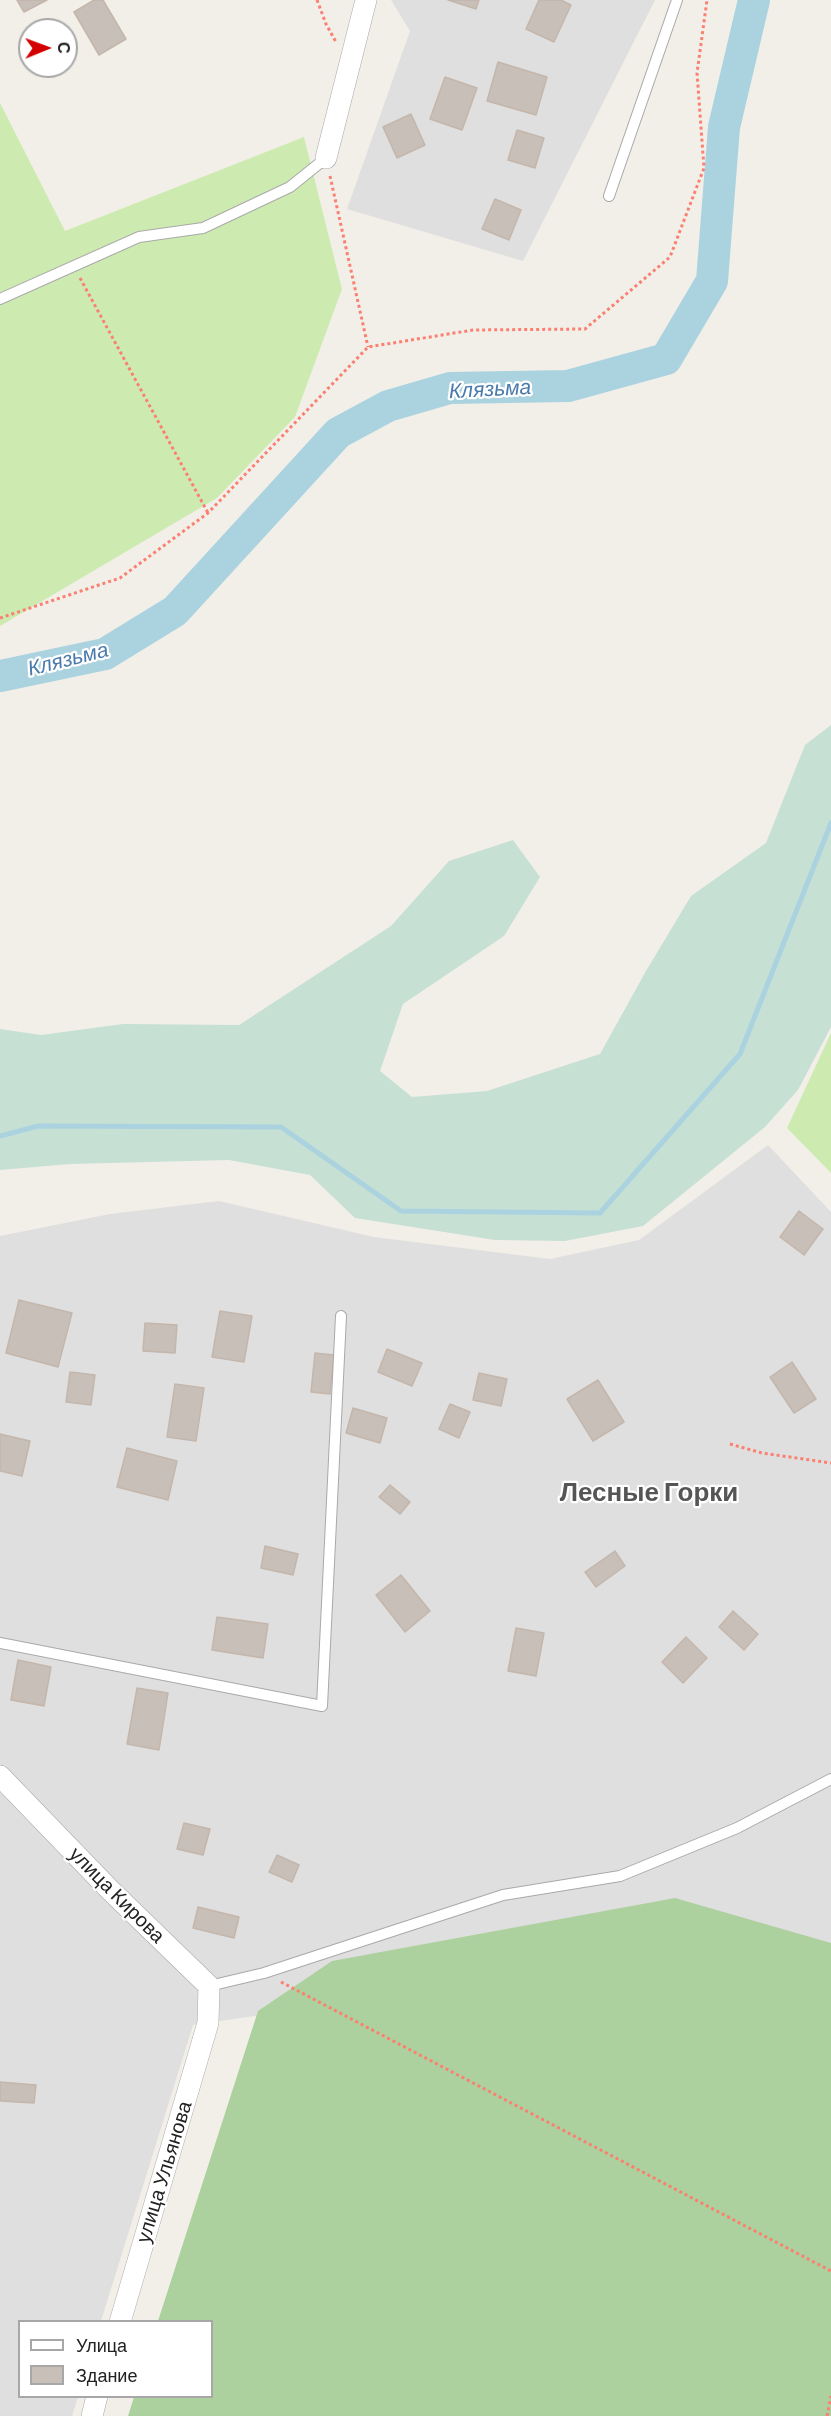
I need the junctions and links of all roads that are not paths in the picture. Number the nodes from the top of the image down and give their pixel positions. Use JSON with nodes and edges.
{"nodes":[{"id":1,"x":366,"y":0,"type":"edge"},
{"id":2,"x":677,"y":0,"type":"edge"},
{"id":3,"x":326,"y":158,"type":"joint"},
{"id":4,"x":609,"y":196,"type":"dead end"},
{"id":5,"x":0,"y":299,"type":"edge"},
{"id":6,"x":341,"y":1316,"type":"dead end"},
{"id":7,"x":0,"y":1643,"type":"edge"},
{"id":8,"x":0,"y":1776,"type":"edge"},
{"id":9,"x":831,"y":1779,"type":"edge"},
{"id":10,"x":209,"y":1986,"type":"junction"},
{"id":11,"x":121,"y":2320,"type":"edge"},
{"id":12,"x":97,"y":2398,"type":"edge"},
{"id":13,"x":92,"y":2416,"type":"edge"}],
"edges":[{"from":1,"to":3,"type":"street"},
{"from":2,"to":4,"type":"lane"},
{"from":3,"to":5,"type":"lane"},
{"from":6,"to":7,"type":"lane"},
{"from":8,"to":10,"type":"street","name":"улица Кирова"},
{"from":9,"to":10,"type":"lane"},
{"from":10,"to":11,"type":"street","name":"улица Ульянова"},
{"from":12,"to":13,"type":"street"}]}
